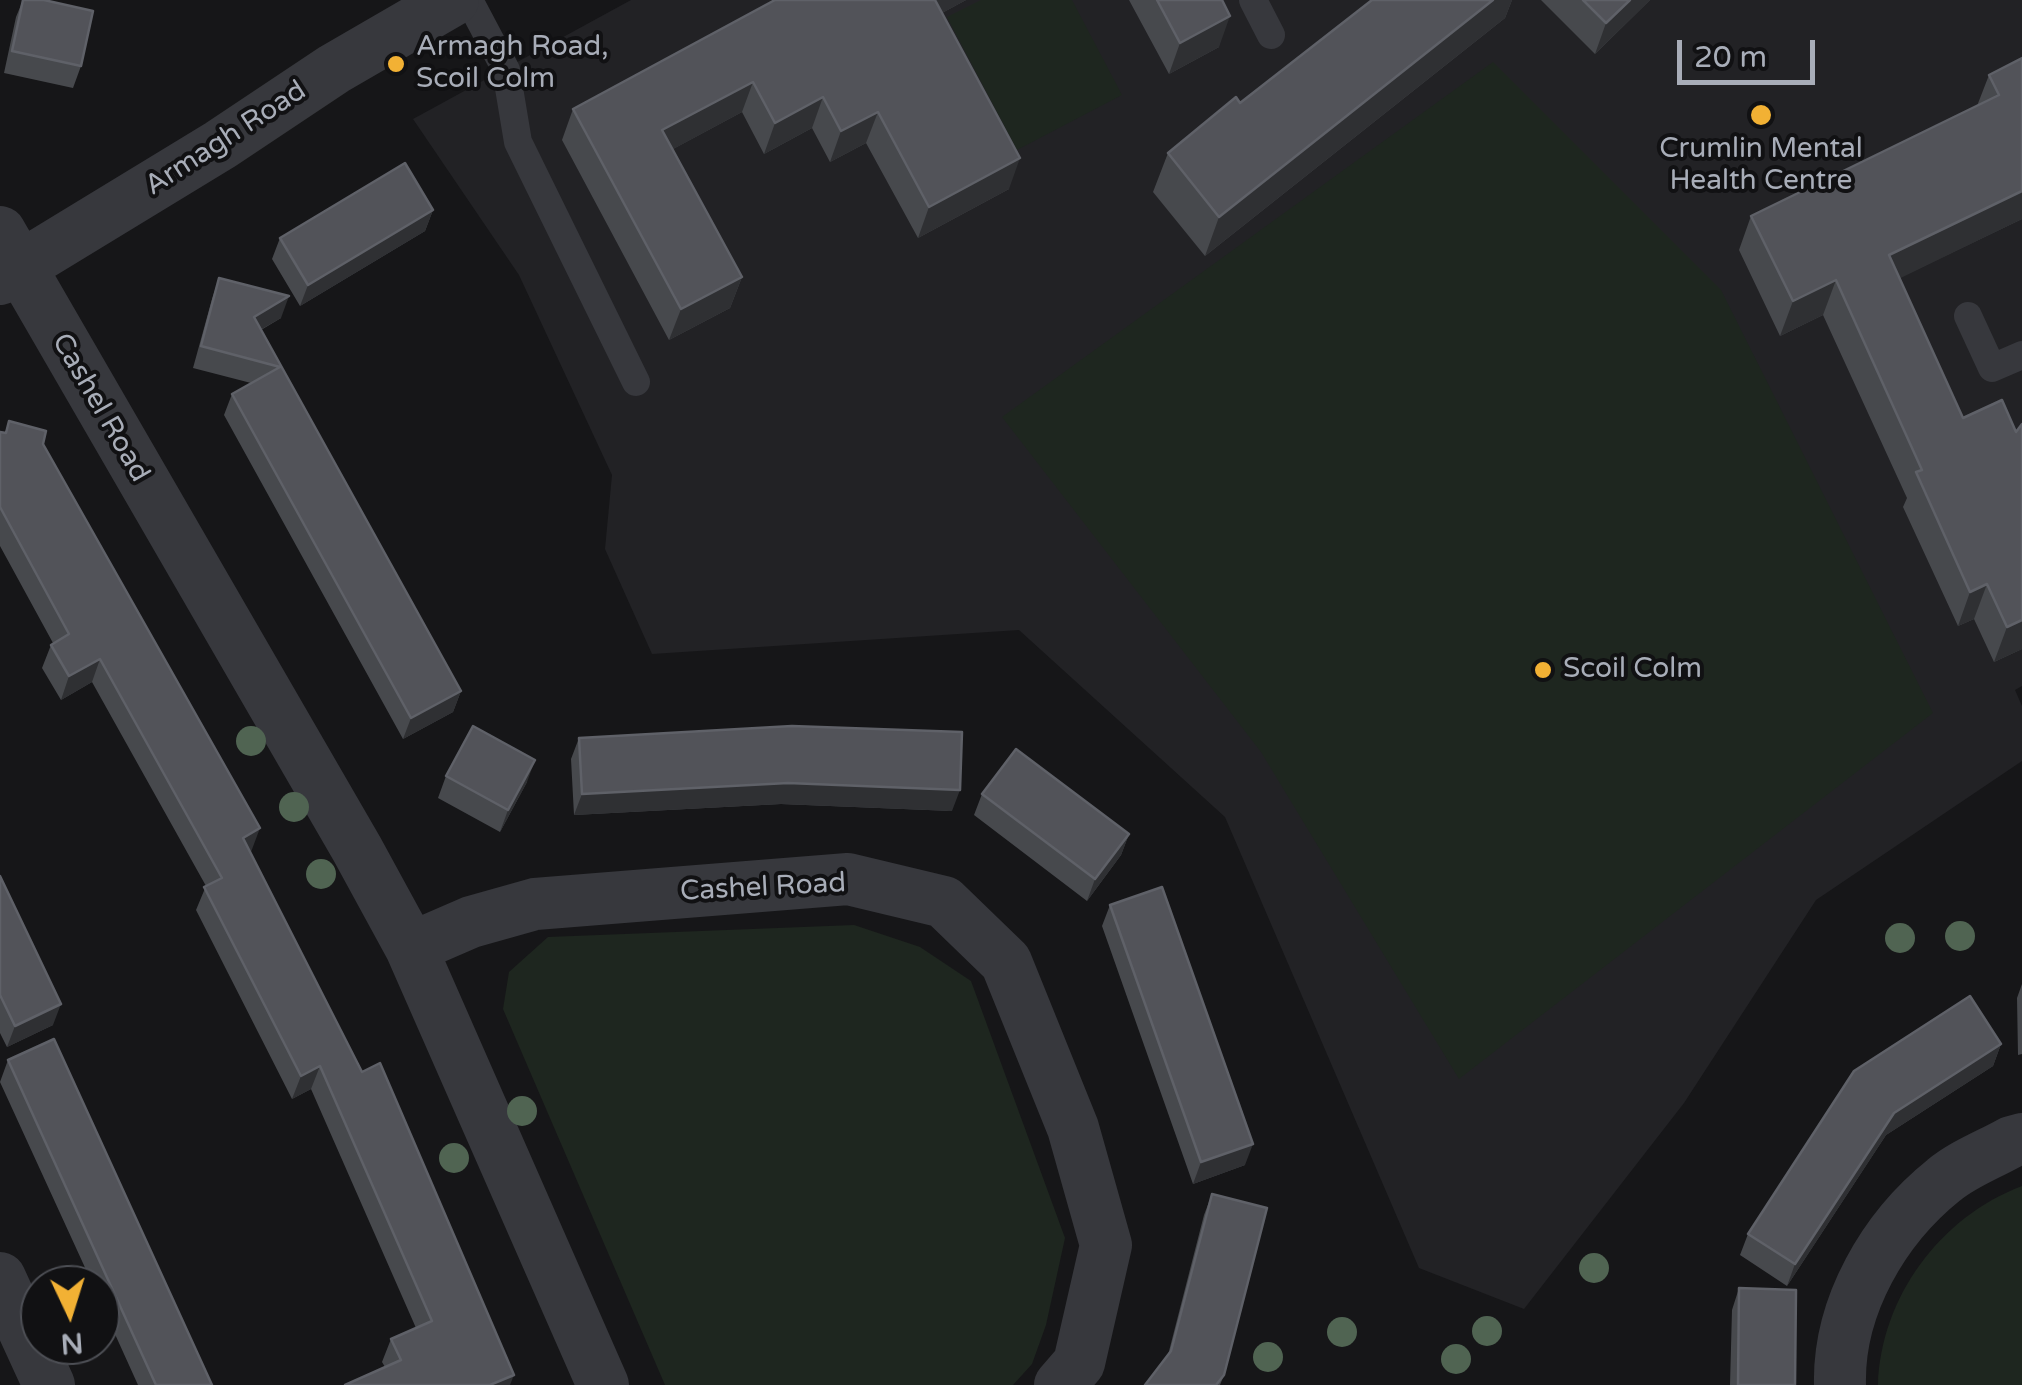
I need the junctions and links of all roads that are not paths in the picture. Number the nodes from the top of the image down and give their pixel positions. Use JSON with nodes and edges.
{"nodes":[{"id":1,"x":453,"y":0,"type":"edge"},
{"id":2,"x":470,"y":0,"type":"edge"},
{"id":3,"x":1252,"y":0,"type":"edge"},
{"id":4,"x":1271,"y":35,"type":"dead end"},
{"id":5,"x":6,"y":260,"type":"edge"},
{"id":6,"x":1968,"y":316,"type":"dead end"},
{"id":7,"x":2022,"y":355,"type":"edge"},
{"id":8,"x":636,"y":382,"type":"dead end"},
{"id":9,"x":410,"y":948,"type":"junction"},
{"id":10,"x":2022,"y":1140,"type":"edge"},
{"id":11,"x":0,"y":1278,"type":"edge"},
{"id":12,"x":49,"y":1385,"type":"edge"},
{"id":13,"x":603,"y":1385,"type":"edge"},
{"id":14,"x":1060,"y":1385,"type":"edge"},
{"id":15,"x":1840,"y":1385,"type":"edge"}],
"edges":[{"from":1,"to":5,"type":"street","name":"Armagh Road"},
{"from":2,"to":8,"type":"lane"},
{"from":3,"to":4,"type":"lane"},
{"from":5,"to":9,"type":"street","name":"Cashel Road"},
{"from":6,"to":7,"type":"lane"},
{"from":9,"to":13,"type":"street","name":"Cashel Road"},
{"from":9,"to":14,"type":"street","name":"Cashel Road"},
{"from":10,"to":15,"type":"street"},
{"from":11,"to":12,"type":"street"}]}
